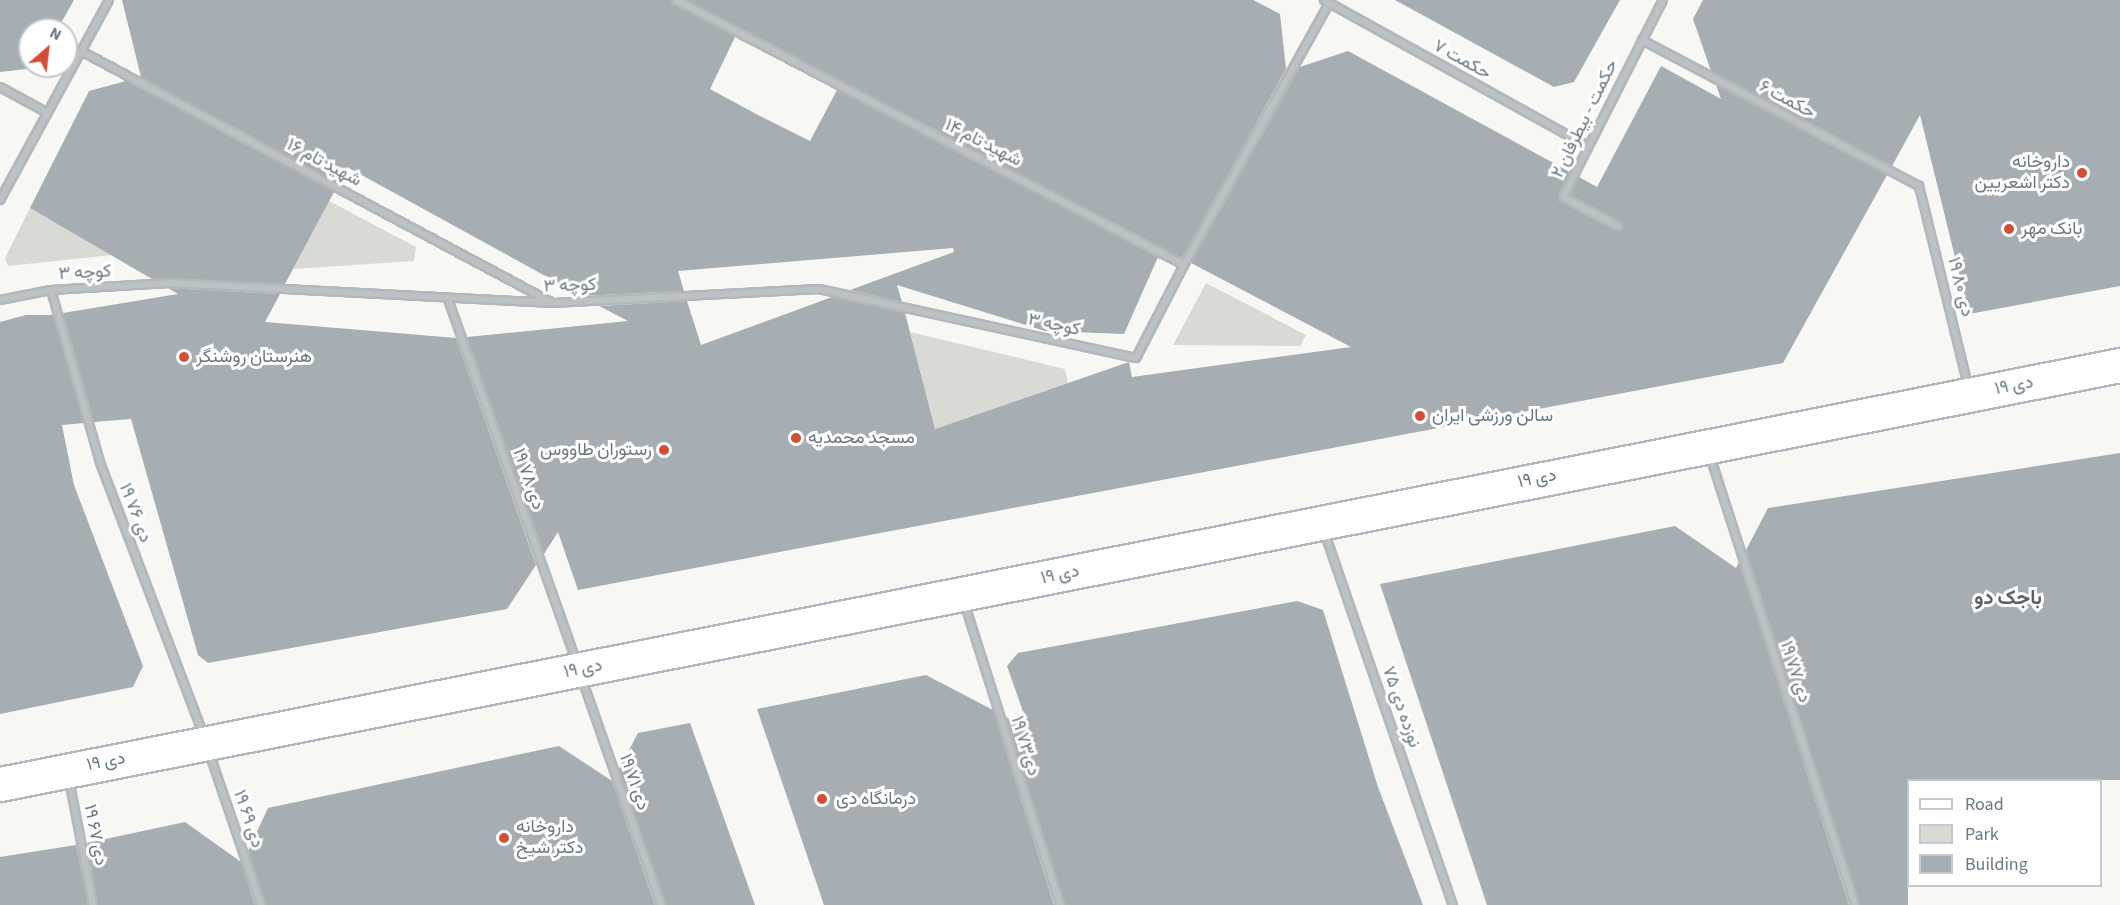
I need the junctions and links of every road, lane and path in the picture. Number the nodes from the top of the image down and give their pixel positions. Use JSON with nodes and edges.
{"nodes":[{"id":1,"x":108,"y":0,"type":"edge"},
{"id":2,"x":676,"y":0,"type":"edge"},
{"id":3,"x":1663,"y":0,"type":"edge"},
{"id":4,"x":1326,"y":1,"type":"edge"},
{"id":5,"x":1642,"y":40,"type":"junction"},
{"id":6,"x":81,"y":51,"type":"junction"},
{"id":7,"x":0,"y":87,"type":"edge"},
{"id":8,"x":46,"y":112,"type":"junction"},
{"id":9,"x":1587,"y":146,"type":"junction"},
{"id":10,"x":1919,"y":186,"type":"joint"},
{"id":11,"x":0,"y":200,"type":"edge"},
{"id":12,"x":1618,"y":226,"type":"dead end"},
{"id":13,"x":1184,"y":265,"type":"junction"},
{"id":14,"x":51,"y":290,"type":"junction"},
{"id":15,"x":448,"y":299,"type":"junction"},
{"id":16,"x":0,"y":300,"type":"edge"},
{"id":17,"x":552,"y":303,"type":"junction"},
{"id":18,"x":2120,"y":365,"type":"edge"},
{"id":19,"x":1971,"y":394,"type":"junction"},
{"id":20,"x":1707,"y":447,"type":"junction"},
{"id":21,"x":1320,"y":519,"type":"junction"},
{"id":22,"x":963,"y":597,"type":"junction"},
{"id":23,"x":579,"y":669,"type":"junction"},
{"id":24,"x":206,"y":742,"type":"junction"},
{"id":25,"x":67,"y":770,"type":"junction"},
{"id":26,"x":0,"y":784,"type":"edge"},
{"id":27,"x":93,"y":905,"type":"edge"},
{"id":28,"x":261,"y":905,"type":"edge"},
{"id":29,"x":661,"y":905,"type":"edge"},
{"id":30,"x":1060,"y":905,"type":"edge"},
{"id":31,"x":1453,"y":905,"type":"edge"},
{"id":32,"x":1855,"y":905,"type":"edge"}],
"edges":[{"from":1,"to":6,"type":"street"},
{"from":2,"to":13,"type":"street","name":"شهید تام ۱۴"},
{"from":3,"to":5,"type":"street","name":"حکمت - بیطرفان ۲"},
{"from":4,"to":9,"type":"street","name":"حکمت ۷"},
{"from":4,"to":13,"type":"street"},
{"from":5,"to":9,"type":"street","name":"حکمت - بیطرفان ۲"},
{"from":5,"to":10,"type":"street","name":"حکمت ۶"},
{"from":6,"to":8,"type":"street"},
{"from":6,"to":17,"type":"street","name":"شهید تام ۱۶"},
{"from":7,"to":8,"type":"street"},
{"from":8,"to":11,"type":"street"},
{"from":9,"to":12,"type":"street","name":"حکمت - بیطرفان ۲"},
{"from":10,"to":19,"type":"street","name":"۱۹ دی ۸۰"},
{"from":13,"to":17,"type":"street","name":"کوچه ۳"},
{"from":14,"to":15,"type":"street","name":"کوچه ۳"},
{"from":14,"to":16,"type":"street","name":"کوچه ۳"},
{"from":14,"to":24,"type":"street","name":"۱۹ دی ۷۶"},
{"from":15,"to":17,"type":"street","name":"کوچه ۳"},
{"from":15,"to":23,"type":"street","name":"۱۹ دی ۷۸"},
{"from":18,"to":19,"type":"main road","name":"۱۹ دی"},
{"from":19,"to":20,"type":"main road","name":"۱۹ دی"},
{"from":20,"to":21,"type":"main road","name":"۱۹ دی"},
{"from":20,"to":32,"type":"street","name":"۱۹ دی ۷۷"},
{"from":21,"to":22,"type":"main road","name":"۱۹ دی"},
{"from":21,"to":31,"type":"street","name":"نوزده دی ۷۵"},
{"from":22,"to":23,"type":"main road","name":"۱۹ دی"},
{"from":22,"to":30,"type":"street","name":"۱۹ دی۷۳"},
{"from":23,"to":24,"type":"main road","name":"۱۹ دی"},
{"from":23,"to":29,"type":"street","name":"۱۹ دی ۷۱"},
{"from":24,"to":25,"type":"main road","name":"۱۹ دی"},
{"from":24,"to":28,"type":"street","name":"۱۹ دی ۶۹"},
{"from":25,"to":26,"type":"main road","name":"۱۹ دی"},
{"from":25,"to":27,"type":"street","name":"۱۹ دی ۶۷"}]}
